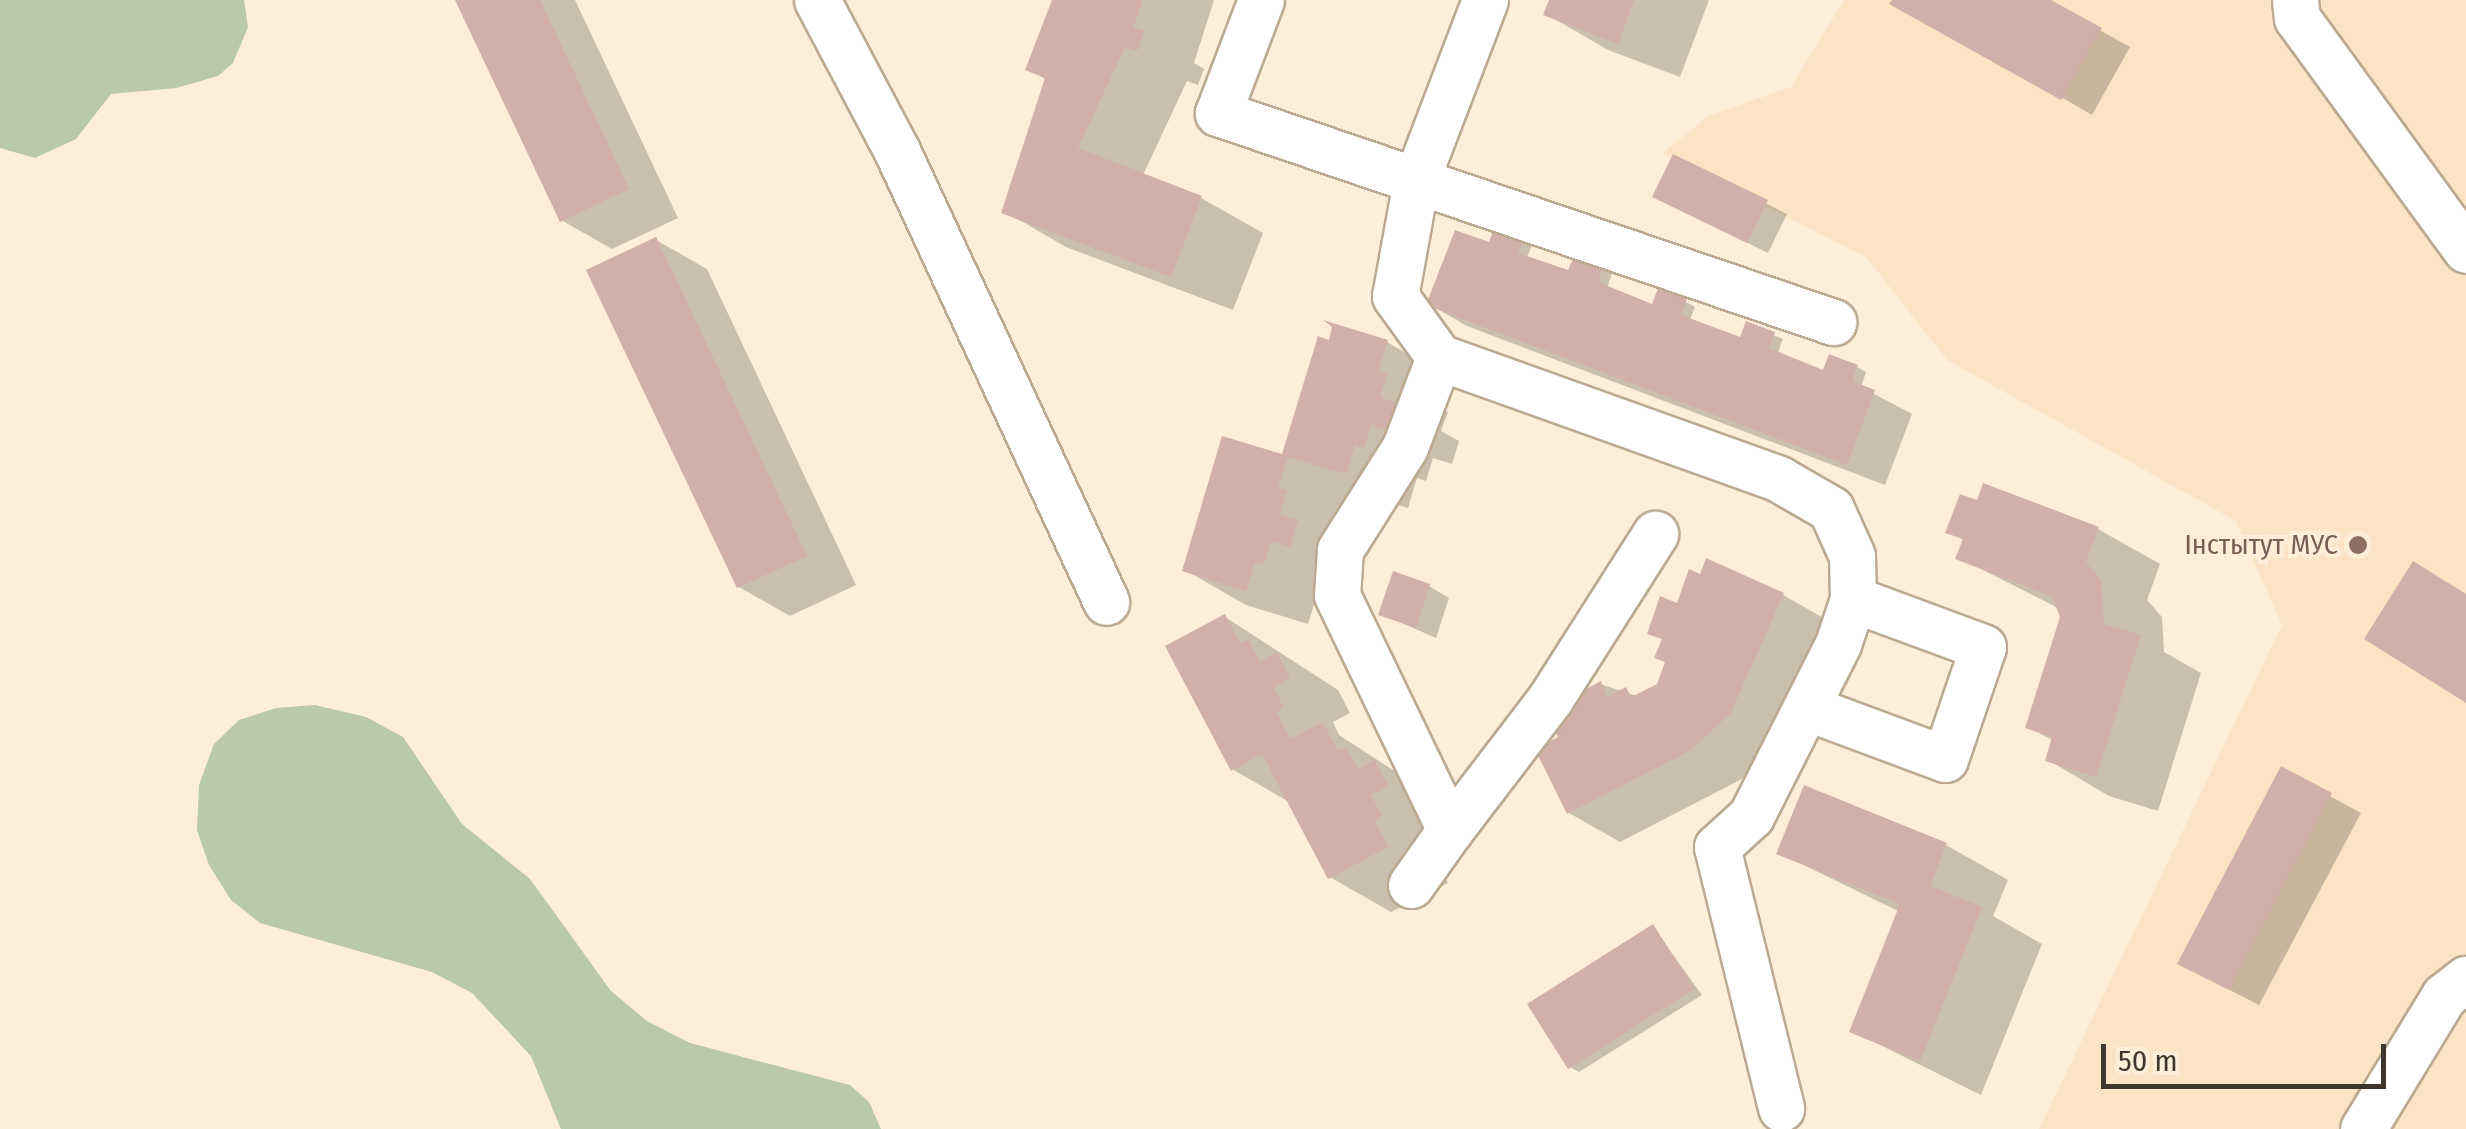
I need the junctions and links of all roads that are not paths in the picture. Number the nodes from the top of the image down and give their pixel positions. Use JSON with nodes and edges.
{"nodes":[{"id":1,"x":817,"y":0,"type":"edge"},
{"id":2,"x":1260,"y":0,"type":"edge"},
{"id":3,"x":1485,"y":0,"type":"edge"},
{"id":4,"x":2295,"y":0,"type":"edge"},
{"id":5,"x":1416,"y":181,"type":"junction"},
{"id":6,"x":2466,"y":250,"type":"edge"},
{"id":7,"x":1834,"y":322,"type":"dead end"},
{"id":8,"x":1439,"y":358,"type":"junction"},
{"id":9,"x":1655,"y":534,"type":"dead end"},
{"id":10,"x":1853,"y":599,"type":"junction"},
{"id":11,"x":1106,"y":602,"type":"dead end"},
{"id":12,"x":1808,"y":708,"type":"junction"},
{"id":13,"x":1450,"y":830,"type":"junction"},
{"id":14,"x":1411,"y":885,"type":"dead end"},
{"id":15,"x":2466,"y":979,"type":"edge"},
{"id":16,"x":1781,"y":1108,"type":"dead end"},
{"id":17,"x":2363,"y":1129,"type":"edge"}],
"edges":[{"from":1,"to":11,"type":"street"},
{"from":2,"to":5,"type":"street"},
{"from":3,"to":5,"type":"street"},
{"from":4,"to":6,"type":"street"},
{"from":5,"to":7,"type":"street"},
{"from":5,"to":8,"type":"street"},
{"from":8,"to":10,"type":"street"},
{"from":8,"to":13,"type":"street"},
{"from":9,"to":13,"type":"street"},
{"from":10,"to":12,"type":"street"},
{"from":10,"to":12,"type":"street"},
{"from":12,"to":16,"type":"street"},
{"from":13,"to":14,"type":"street"},
{"from":15,"to":17,"type":"street"}]}
